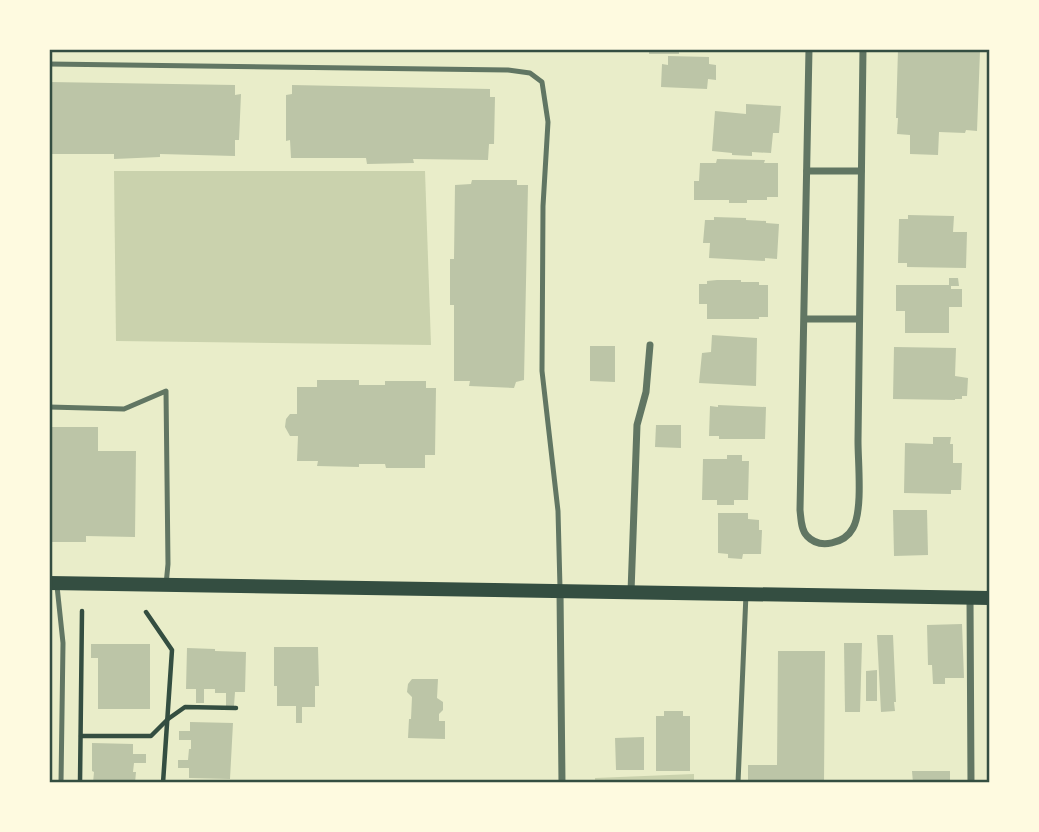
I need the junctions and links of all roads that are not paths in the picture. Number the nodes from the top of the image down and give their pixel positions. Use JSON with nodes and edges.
{"nodes":[{"id":1,"x":809,"y":49,"type":"edge"},
{"id":2,"x":863,"y":49,"type":"edge"},
{"id":3,"x":49,"y":64,"type":"edge"},
{"id":4,"x":807,"y":171,"type":"junction"},
{"id":5,"x":861,"y":171,"type":"junction"},
{"id":6,"x":859,"y":318,"type":"junction"},
{"id":7,"x":804,"y":319,"type":"junction"},
{"id":8,"x":650,"y":345,"type":"dead end"},
{"id":9,"x":49,"y":407,"type":"edge"},
{"id":10,"x":53,"y":583,"type":"edge"},
{"id":11,"x":166,"y":585,"type":"junction"},
{"id":12,"x":560,"y":591,"type":"junction"},
{"id":13,"x":631,"y":592,"type":"junction"},
{"id":14,"x":746,"y":594,"type":"junction"},
{"id":15,"x":971,"y":598,"type":"junction"},
{"id":16,"x":990,"y":598,"type":"edge"},
{"id":17,"x":61,"y":783,"type":"edge"},
{"id":18,"x":562,"y":783,"type":"edge"},
{"id":19,"x":738,"y":783,"type":"edge"},
{"id":20,"x":971,"y":783,"type":"edge"}],
"edges":[{"from":1,"to":4,"type":"street"},
{"from":2,"to":5,"type":"street"},
{"from":3,"to":12,"type":"lane"},
{"from":4,"to":5,"type":"street"},
{"from":4,"to":7,"type":"street"},
{"from":5,"to":6,"type":"street"},
{"from":6,"to":7,"type":"street"},
{"from":6,"to":7,"type":"street"},
{"from":8,"to":13,"type":"street"},
{"from":9,"to":11,"type":"lane"},
{"from":10,"to":11,"type":"main road"},
{"from":10,"to":17,"type":"lane"},
{"from":11,"to":12,"type":"main road"},
{"from":12,"to":13,"type":"main road"},
{"from":12,"to":18,"type":"street"},
{"from":13,"to":14,"type":"main road"},
{"from":14,"to":15,"type":"main road"},
{"from":14,"to":19,"type":"lane"},
{"from":15,"to":16,"type":"main road"},
{"from":15,"to":20,"type":"street"}]}
